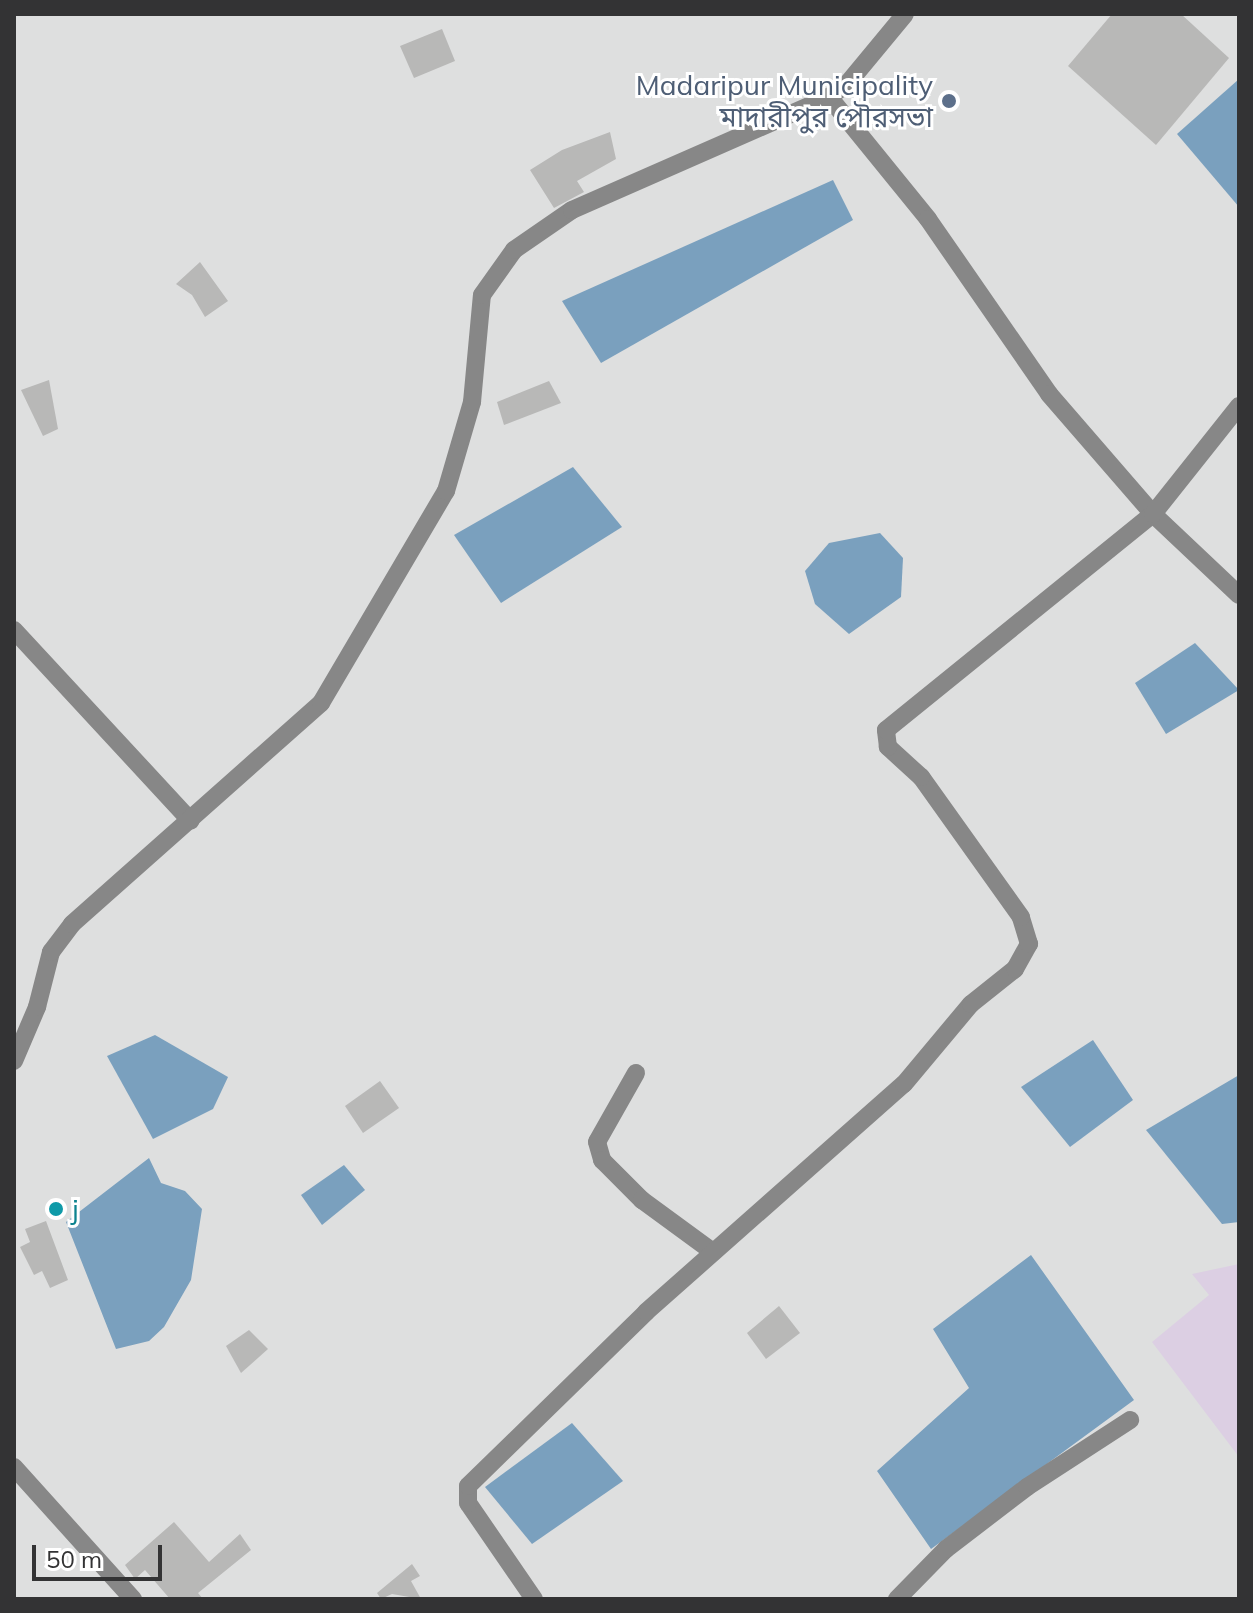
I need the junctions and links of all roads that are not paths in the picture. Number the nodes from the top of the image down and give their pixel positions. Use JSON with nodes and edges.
{"nodes":[{"id":1,"x":905,"y":14,"type":"edge"},
{"id":2,"x":829,"y":97,"type":"junction"},
{"id":3,"x":1239,"y":406,"type":"edge"},
{"id":4,"x":1153,"y":514,"type":"junction"},
{"id":5,"x":1239,"y":595,"type":"edge"},
{"id":6,"x":14,"y":630,"type":"edge"},
{"id":7,"x":191,"y":821,"type":"junction"},
{"id":8,"x":14,"y":1061,"type":"edge"},
{"id":9,"x":636,"y":1073,"type":"dead end"},
{"id":10,"x":713,"y":1252,"type":"junction"},
{"id":11,"x":1130,"y":1420,"type":"dead end"},
{"id":12,"x":14,"y":1467,"type":"edge"},
{"id":13,"x":133,"y":1599,"type":"edge"},
{"id":14,"x":534,"y":1599,"type":"edge"},
{"id":15,"x":897,"y":1599,"type":"edge"}],
"edges":[{"from":1,"to":2,"type":"street"},
{"from":2,"to":4,"type":"street"},
{"from":2,"to":7,"type":"street"},
{"from":3,"to":4,"type":"street"},
{"from":4,"to":5,"type":"street"},
{"from":4,"to":10,"type":"street"},
{"from":6,"to":7,"type":"street"},
{"from":7,"to":8,"type":"street"},
{"from":9,"to":10,"type":"street"},
{"from":10,"to":14,"type":"street"},
{"from":11,"to":15,"type":"street"},
{"from":12,"to":13,"type":"street"}]}
